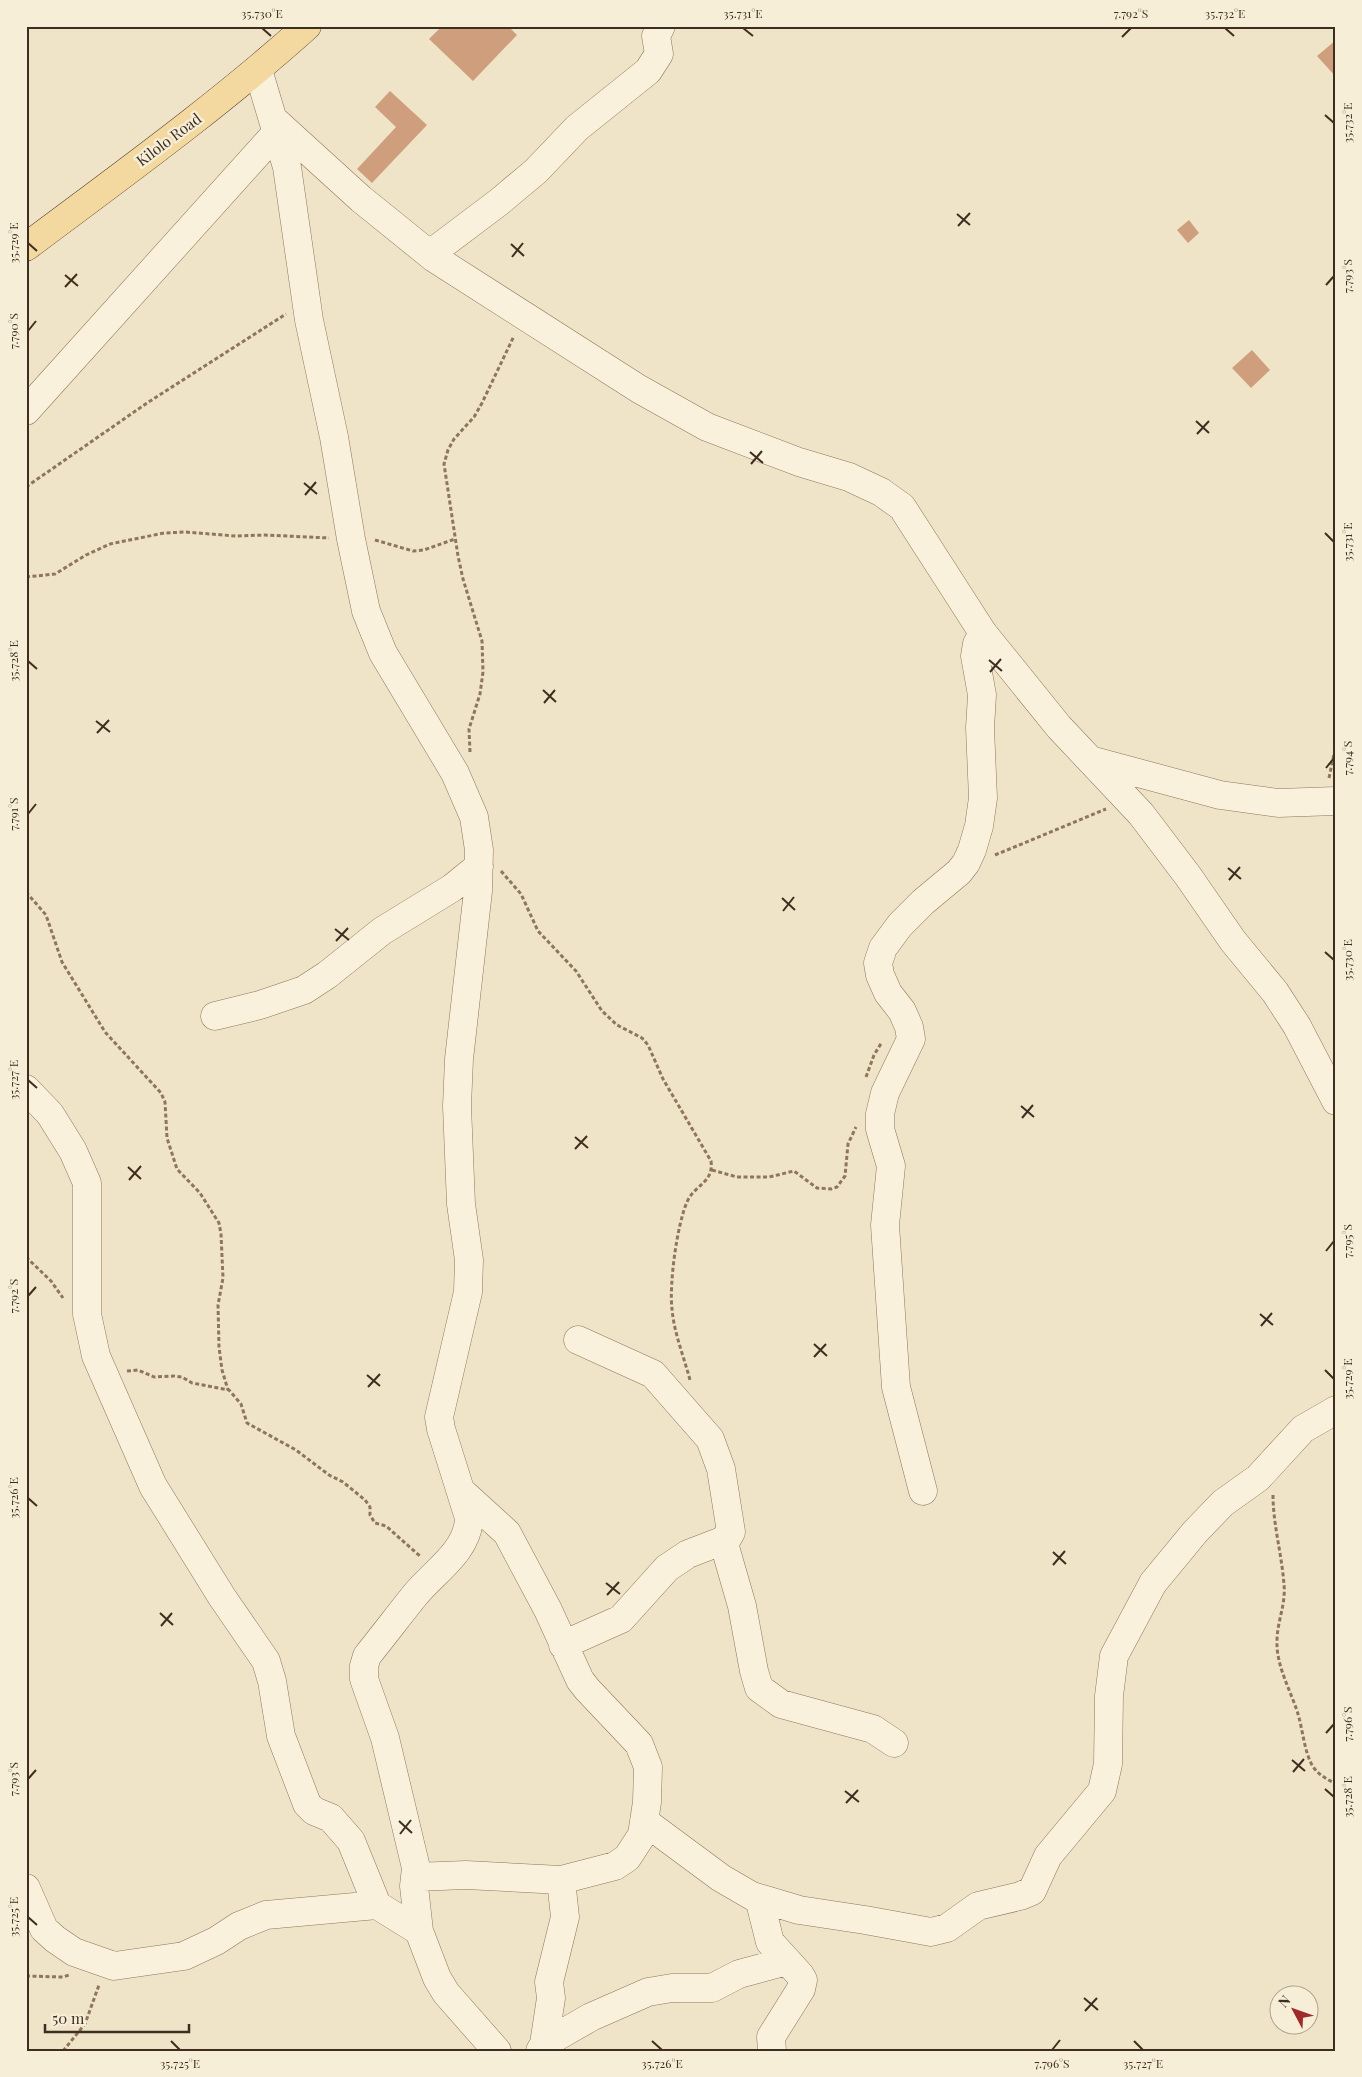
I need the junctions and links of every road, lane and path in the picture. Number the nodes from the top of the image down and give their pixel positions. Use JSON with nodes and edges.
{"nodes":[{"id":1,"x":307,"y":26,"type":"edge"},
{"id":2,"x":661,"y":26,"type":"edge"},
{"id":3,"x":258,"y":70,"type":"junction"},
{"id":4,"x":275,"y":126,"type":"junction"},
{"id":5,"x":26,"y":246,"type":"edge"},
{"id":6,"x":430,"y":254,"type":"junction"},
{"id":7,"x":306,"y":300,"type":"junction"},
{"id":8,"x":524,"y":316,"type":"junction"},
{"id":9,"x":26,"y":411,"type":"edge"},
{"id":10,"x":26,"y":486,"type":"edge"},
{"id":11,"x":351,"y":539,"type":"junction"},
{"id":12,"x":455,"y":539,"type":"junction"},
{"id":13,"x":26,"y":577,"type":"edge"},
{"id":14,"x":982,"y":633,"type":"junction"},
{"id":15,"x":1336,"y":744,"type":"edge"},
{"id":16,"x":471,"y":758,"type":"dead end"},
{"id":17,"x":1090,"y":760,"type":"junction"},
{"id":18,"x":1128,"y":800,"type":"junction"},
{"id":19,"x":1330,"y":801,"type":"edge"},
{"id":20,"x":479,"y":858,"type":"junction"},
{"id":21,"x":966,"y":863,"type":"junction"},
{"id":22,"x":26,"y":892,"type":"edge"},
{"id":23,"x":215,"y":1016,"type":"dead end"},
{"id":24,"x":886,"y":1035,"type":"dead end"},
{"id":25,"x":866,"y":1079,"type":"dead end"},
{"id":26,"x":26,"y":1089,"type":"edge"},
{"id":27,"x":1336,"y":1101,"type":"edge"},
{"id":28,"x":857,"y":1124,"type":"dead end"},
{"id":29,"x":712,"y":1170,"type":"junction"},
{"id":30,"x":578,"y":1340,"type":"dead end"},
{"id":31,"x":104,"y":1375,"type":"junction"},
{"id":32,"x":692,"y":1386,"type":"dead end"},
{"id":33,"x":228,"y":1390,"type":"junction"},
{"id":34,"x":1336,"y":1410,"type":"edge"},
{"id":35,"x":1272,"y":1464,"type":"junction"},
{"id":36,"x":458,"y":1489,"type":"junction"},
{"id":37,"x":924,"y":1491,"type":"dead end"},
{"id":38,"x":723,"y":1540,"type":"junction"},
{"id":39,"x":437,"y":1572,"type":"junction"},
{"id":40,"x":563,"y":1645,"type":"junction"},
{"id":41,"x":894,"y":1744,"type":"dead end"},
{"id":42,"x":1336,"y":1784,"type":"edge"},
{"id":43,"x":644,"y":1821,"type":"junction"},
{"id":44,"x":415,"y":1877,"type":"junction"},
{"id":45,"x":561,"y":1880,"type":"junction"},
{"id":46,"x":26,"y":1888,"type":"edge"},
{"id":47,"x":759,"y":1898,"type":"junction"},
{"id":48,"x":377,"y":1905,"type":"junction"},
{"id":49,"x":419,"y":1931,"type":"junction"},
{"id":50,"x":787,"y":1961,"type":"junction"},
{"id":51,"x":106,"y":1963,"type":"junction"},
{"id":52,"x":542,"y":2047,"type":"edge"},
{"id":53,"x":63,"y":2051,"type":"edge"},
{"id":54,"x":497,"y":2051,"type":"edge"},
{"id":55,"x":772,"y":2051,"type":"edge"}],
"edges":[{"from":1,"to":3,"type":"main road","name":"Kilolo Road"},
{"from":2,"to":6,"type":"street"},
{"from":3,"to":4,"type":"street"},
{"from":3,"to":5,"type":"main road","name":"Kilolo Road"},
{"from":4,"to":6,"type":"street"},
{"from":4,"to":7,"type":"street"},
{"from":4,"to":9,"type":"street"},
{"from":6,"to":8,"type":"street"},
{"from":7,"to":10,"type":"path"},
{"from":7,"to":11,"type":"street"},
{"from":8,"to":12,"type":"path"},
{"from":8,"to":14,"type":"street"},
{"from":11,"to":12,"type":"path"},
{"from":11,"to":13,"type":"path"},
{"from":11,"to":20,"type":"street"},
{"from":12,"to":16,"type":"path"},
{"from":14,"to":17,"type":"street"},
{"from":14,"to":21,"type":"street"},
{"from":15,"to":19,"type":"path"},
{"from":17,"to":18,"type":"street"},
{"from":17,"to":19,"type":"street"},
{"from":18,"to":21,"type":"path"},
{"from":18,"to":27,"type":"street"},
{"from":20,"to":23,"type":"street"},
{"from":20,"to":29,"type":"path"},
{"from":20,"to":36,"type":"street"},
{"from":21,"to":37,"type":"street"},
{"from":22,"to":33,"type":"path"},
{"from":24,"to":25,"type":"path"},
{"from":26,"to":31,"type":"street"},
{"from":28,"to":29,"type":"path"},
{"from":29,"to":32,"type":"path"},
{"from":30,"to":38,"type":"street"},
{"from":31,"to":33,"type":"path"},
{"from":31,"to":48,"type":"street"},
{"from":33,"to":39,"type":"path"},
{"from":34,"to":35,"type":"street"},
{"from":35,"to":42,"type":"path"},
{"from":35,"to":47,"type":"street"},
{"from":36,"to":39,"type":"street"},
{"from":36,"to":40,"type":"street"},
{"from":38,"to":40,"type":"street"},
{"from":38,"to":41,"type":"street"},
{"from":39,"to":44,"type":"street"},
{"from":40,"to":43,"type":"street"},
{"from":43,"to":45,"type":"street"},
{"from":43,"to":47,"type":"street"},
{"from":44,"to":45,"type":"street"},
{"from":44,"to":49,"type":"street"},
{"from":45,"to":52,"type":"street"},
{"from":46,"to":51,"type":"street"},
{"from":47,"to":50,"type":"street"},
{"from":48,"to":49,"type":"street"},
{"from":48,"to":51,"type":"street"},
{"from":49,"to":54,"type":"street"},
{"from":50,"to":52,"type":"street"},
{"from":50,"to":55,"type":"street"},
{"from":51,"to":53,"type":"path"}]}
